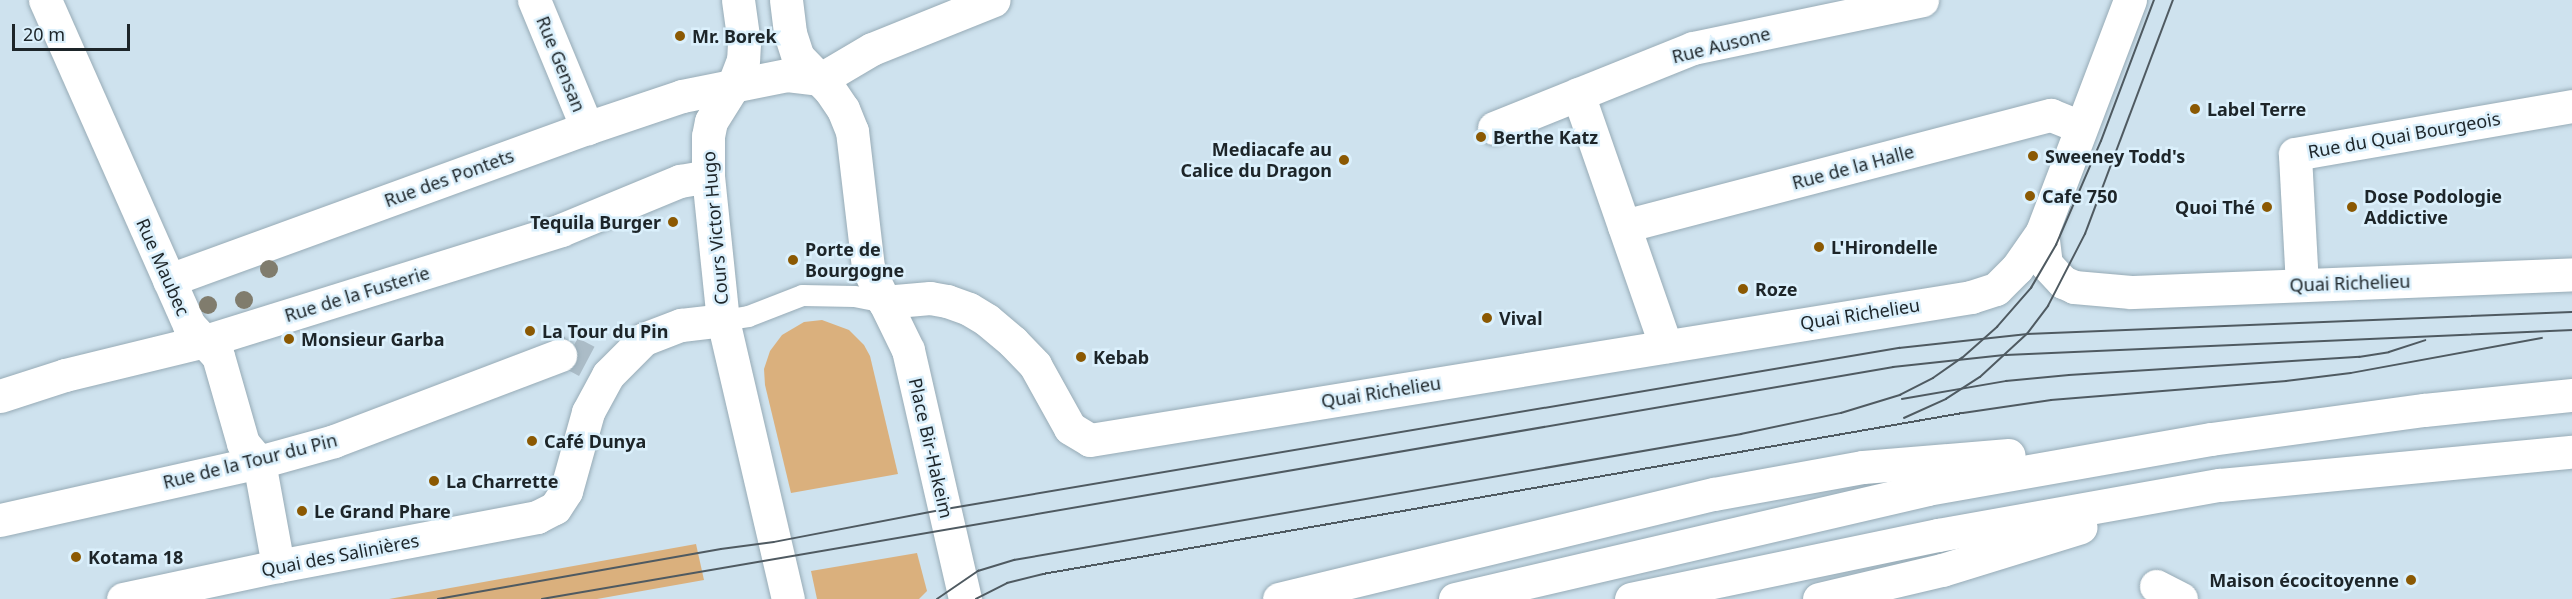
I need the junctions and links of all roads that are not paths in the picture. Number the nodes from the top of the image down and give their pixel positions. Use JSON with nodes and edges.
{"nodes":[{"id":1,"x":45,"y":0,"type":"edge"},
{"id":2,"x":534,"y":0,"type":"edge"},
{"id":3,"x":738,"y":0,"type":"edge"},
{"id":4,"x":786,"y":0,"type":"edge"},
{"id":5,"x":994,"y":0,"type":"edge"},
{"id":6,"x":1922,"y":0,"type":"edge"},
{"id":7,"x":2130,"y":0,"type":"edge"},
{"id":8,"x":821,"y":79,"type":"junction"},
{"id":9,"x":732,"y":88,"type":"junction"},
{"id":10,"x":1578,"y":94,"type":"junction"},
{"id":11,"x":2572,"y":106,"type":"edge"},
{"id":12,"x":2081,"y":126,"type":"junction"},
{"id":13,"x":587,"y":128,"type":"junction"},
{"id":14,"x":1494,"y":128,"type":"dead end"},
{"id":15,"x":708,"y":176,"type":"junction"},
{"id":16,"x":1624,"y":226,"type":"junction"},
{"id":17,"x":2042,"y":232,"type":"junction"},
{"id":18,"x":2572,"y":274,"type":"edge"},
{"id":19,"x":169,"y":280,"type":"junction"},
{"id":20,"x":2302,"y":285,"type":"junction"},
{"id":21,"x":884,"y":302,"type":"junction"},
{"id":22,"x":723,"y":320,"type":"junction"},
{"id":23,"x":205,"y":341,"type":"junction"},
{"id":24,"x":1666,"y":346,"type":"junction"},
{"id":25,"x":585,"y":363,"type":"junction"},
{"id":26,"x":2572,"y":395,"type":"edge"},
{"id":27,"x":0,"y":396,"type":"edge"},
{"id":28,"x":2211,"y":438,"type":"junction"},
{"id":29,"x":2572,"y":452,"type":"edge"},
{"id":30,"x":259,"y":462,"type":"junction"},
{"id":31,"x":2220,"y":485,"type":"junction"},
{"id":32,"x":0,"y":520,"type":"edge"},
{"id":33,"x":278,"y":566,"type":"junction"},
{"id":34,"x":123,"y":599,"type":"edge"},
{"id":35,"x":788,"y":599,"type":"edge"},
{"id":36,"x":965,"y":599,"type":"edge"},
{"id":37,"x":1279,"y":599,"type":"edge"},
{"id":38,"x":1455,"y":599,"type":"edge"},
{"id":39,"x":1631,"y":599,"type":"edge"},
{"id":40,"x":1819,"y":599,"type":"edge"}],
"edges":[{"from":1,"to":19,"type":"street","name":"Rue Maubec"},
{"from":2,"to":13,"type":"street","name":"Rue Gensan"},
{"from":3,"to":9,"type":"street","name":"Cours Victor Hugo"},
{"from":4,"to":8,"type":"street"},
{"from":5,"to":8,"type":"street"},
{"from":6,"to":10,"type":"street","name":"Rue Ausone"},
{"from":7,"to":12,"type":"street"},
{"from":8,"to":9,"type":"street","name":"Rue des Pontets"},
{"from":8,"to":21,"type":"street"},
{"from":9,"to":13,"type":"street","name":"Rue des Pontets"},
{"from":9,"to":15,"type":"street","name":"Cours Victor Hugo"},
{"from":10,"to":14,"type":"street","name":"Rue Ausone"},
{"from":10,"to":16,"type":"street"},
{"from":11,"to":20,"type":"street","name":"Rue du Quai Bourgeois"},
{"from":12,"to":16,"type":"street","name":"Rue de la Halle"},
{"from":12,"to":17,"type":"street"},
{"from":13,"to":19,"type":"street","name":"Rue des Pontets"},
{"from":15,"to":22,"type":"street","name":"Cours Victor Hugo"},
{"from":15,"to":23,"type":"street","name":"Rue de la Fusterie"},
{"from":16,"to":24,"type":"street"},
{"from":17,"to":20,"type":"street","name":"Quai Richelieu"},
{"from":17,"to":24,"type":"street","name":"Quai Richelieu"},
{"from":18,"to":20,"type":"street","name":"Quai Richelieu"},
{"from":19,"to":23,"type":"street","name":"Rue Maubec"},
{"from":21,"to":22,"type":"lane"},
{"from":21,"to":24,"type":"street","name":"Quai Richelieu"},
{"from":21,"to":36,"type":"street","name":"Place Bir-Hakeim"},
{"from":22,"to":25,"type":"street"},
{"from":22,"to":35,"type":"street"},
{"from":23,"to":27,"type":"street","name":"Rue de la Fusterie"},
{"from":23,"to":30,"type":"street","name":"Rue Maubec"},
{"from":25,"to":30,"type":"street","name":"Rue de la Tour du Pin"},
{"from":25,"to":33,"type":"street","name":"Quai des Salinières"},
{"from":26,"to":28,"type":"street"},
{"from":28,"to":37,"type":"street"},
{"from":28,"to":38,"type":"street"},
{"from":29,"to":31,"type":"street"},
{"from":30,"to":32,"type":"street","name":"Rue de la Tour du Pin"},
{"from":30,"to":33,"type":"street","name":"Rue Maubec"},
{"from":31,"to":39,"type":"street"},
{"from":31,"to":40,"type":"street"},
{"from":33,"to":34,"type":"street","name":"Quai des Salinières"}]}
